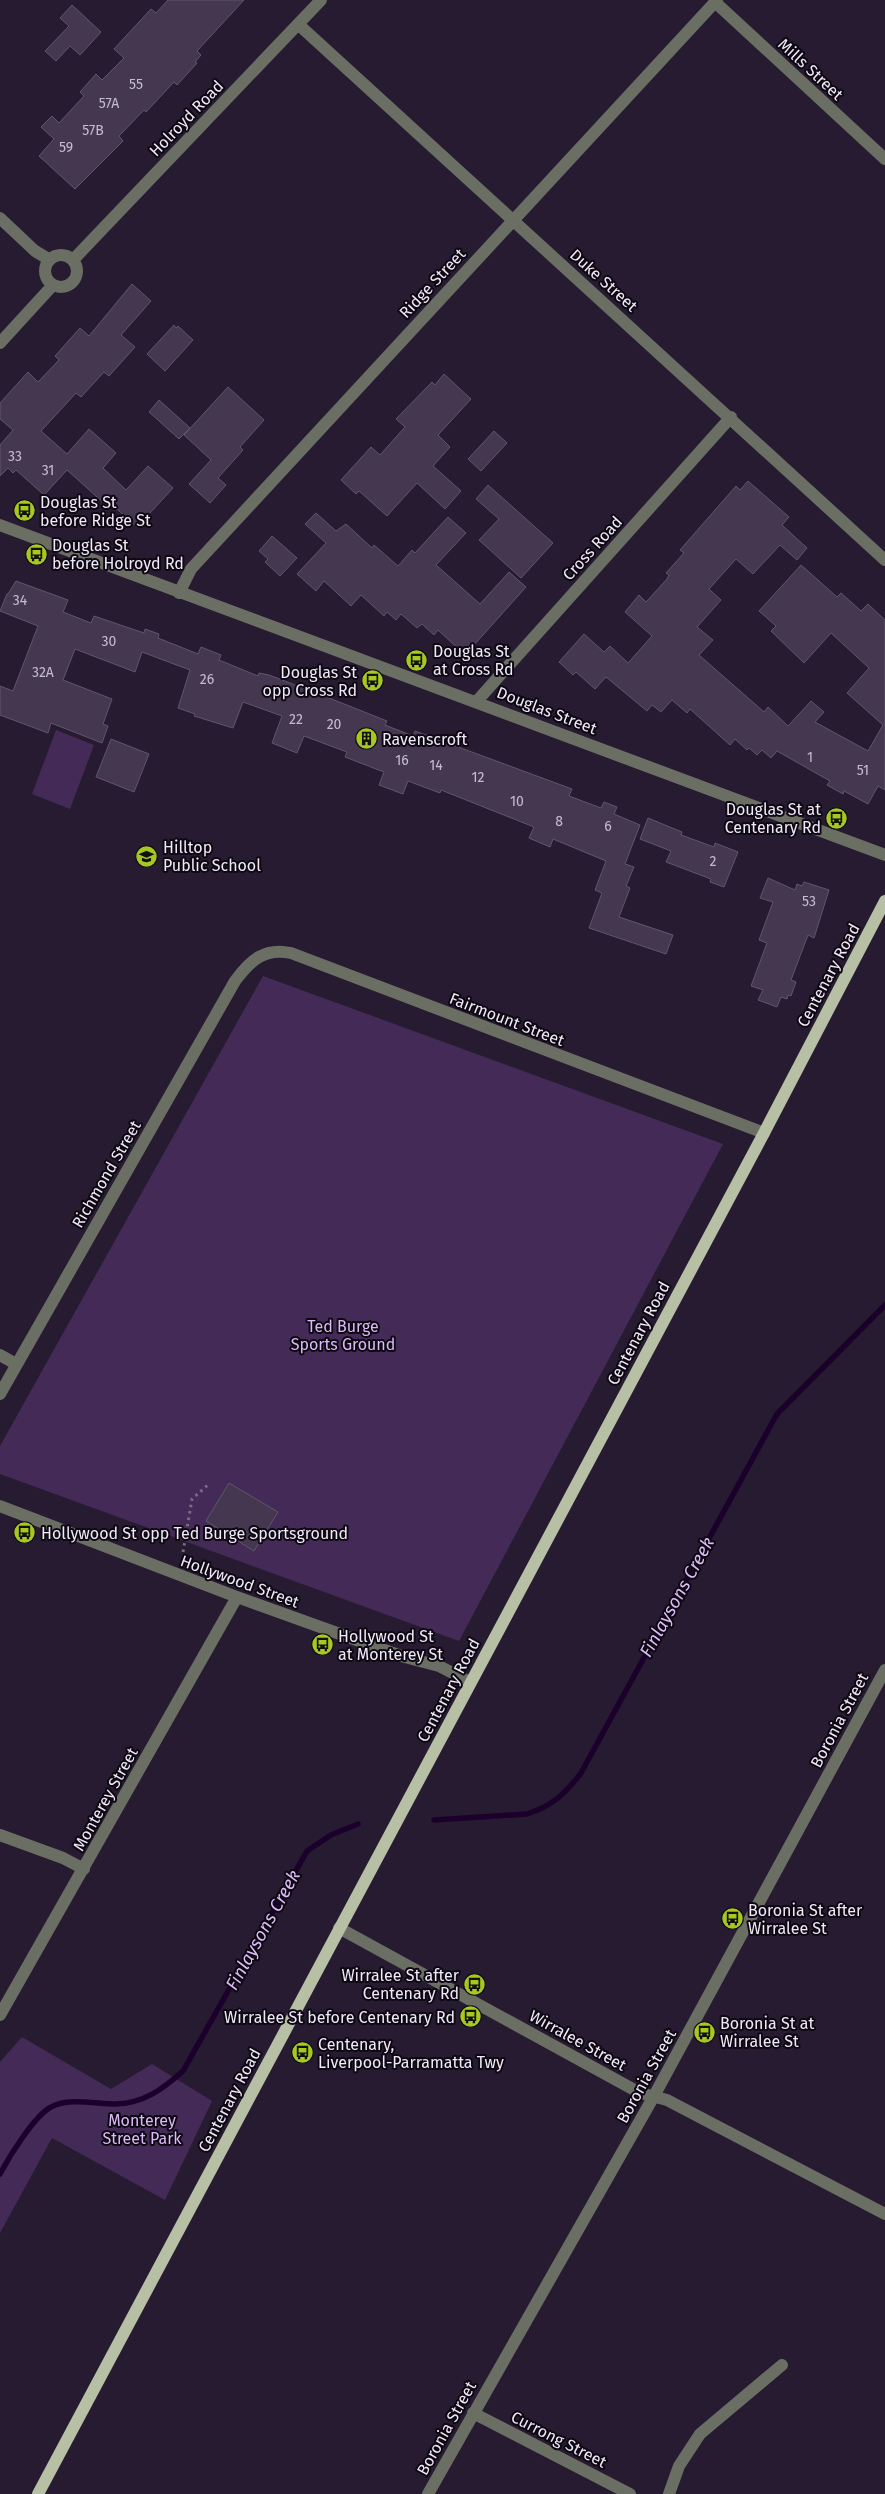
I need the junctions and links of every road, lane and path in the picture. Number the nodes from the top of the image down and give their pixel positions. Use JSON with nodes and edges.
{"nodes":[{"id":1,"x":321,"y":0,"type":"edge"},
{"id":2,"x":716,"y":1,"type":"edge"},
{"id":3,"x":299,"y":25,"type":"junction"},
{"id":4,"x":885,"y":160,"type":"edge"},
{"id":5,"x":0,"y":218,"type":"edge"},
{"id":6,"x":513,"y":219,"type":"junction"},
{"id":7,"x":50,"y":260,"type":"junction"},
{"id":8,"x":73,"y":260,"type":"junction"},
{"id":9,"x":53,"y":285,"type":"junction"},
{"id":10,"x":0,"y":343,"type":"edge"},
{"id":11,"x":731,"y":417,"type":"junction"},
{"id":12,"x":0,"y":525,"type":"edge"},
{"id":13,"x":885,"y":560,"type":"edge"},
{"id":14,"x":179,"y":593,"type":"junction"},
{"id":15,"x":477,"y":702,"type":"junction"},
{"id":16,"x":885,"y":855,"type":"edge"},
{"id":17,"x":885,"y":901,"type":"edge"},
{"id":18,"x":243,"y":971,"type":"joint"},
{"id":19,"x":764,"y":1133,"type":"junction"},
{"id":20,"x":0,"y":1355,"type":"edge"},
{"id":21,"x":16,"y":1364,"type":"junction"},
{"id":22,"x":0,"y":1394,"type":"edge"},
{"id":23,"x":210,"y":1483,"type":"dead end"},
{"id":24,"x":0,"y":1506,"type":"edge"},
{"id":25,"x":183,"y":1552,"type":"dead end"},
{"id":26,"x":237,"y":1598,"type":"junction"},
{"id":27,"x":885,"y":1670,"type":"edge"},
{"id":28,"x":470,"y":1682,"type":"junction"},
{"id":29,"x":0,"y":1835,"type":"edge"},
{"id":30,"x":84,"y":1869,"type":"junction"},
{"id":31,"x":339,"y":1928,"type":"junction"},
{"id":32,"x":0,"y":2015,"type":"edge"},
{"id":33,"x":654,"y":2096,"type":"junction"},
{"id":34,"x":885,"y":2214,"type":"edge"},
{"id":35,"x":782,"y":2365,"type":"dead end"},
{"id":36,"x":473,"y":2412,"type":"junction"},
{"id":37,"x":38,"y":2494,"type":"edge"},
{"id":38,"x":428,"y":2494,"type":"edge"},
{"id":39,"x":630,"y":2494,"type":"edge"},
{"id":40,"x":668,"y":2494,"type":"edge"}],
"edges":[{"from":1,"to":3,"type":"street","name":"Holroyd Road"},
{"from":2,"to":4,"type":"street","name":"Mills Street"},
{"from":2,"to":6,"type":"street","name":"Ridge Street"},
{"from":3,"to":6,"type":"street","name":"Duke Street"},
{"from":3,"to":8,"type":"street","name":"Holroyd Road"},
{"from":5,"to":7,"type":"street"},
{"from":6,"to":11,"type":"street","name":"Duke Street"},
{"from":6,"to":14,"type":"street","name":"Ridge Street"},
{"from":7,"to":8,"type":"street"},
{"from":7,"to":9,"type":"street"},
{"from":8,"to":9,"type":"street"},
{"from":9,"to":10,"type":"street"},
{"from":11,"to":13,"type":"street","name":"Duke Street"},
{"from":11,"to":15,"type":"street","name":"Cross Road"},
{"from":12,"to":14,"type":"street","name":"Douglas Street"},
{"from":14,"to":15,"type":"street","name":"Douglas Street"},
{"from":15,"to":16,"type":"street","name":"Douglas Street"},
{"from":17,"to":19,"type":"main road","name":"Centenary Road"},
{"from":18,"to":19,"type":"street","name":"Fairmount Street"},
{"from":18,"to":21,"type":"street","name":"Richmond Street"},
{"from":19,"to":28,"type":"main road","name":"Centenary Road"},
{"from":20,"to":21,"type":"street"},
{"from":21,"to":22,"type":"street","name":"Richmond Street"},
{"from":23,"to":25,"type":"path"},
{"from":24,"to":26,"type":"street","name":"Hollywood Street"},
{"from":26,"to":28,"type":"street","name":"Hollywood Street"},
{"from":26,"to":30,"type":"street","name":"Monterey Street"},
{"from":27,"to":33,"type":"street","name":"Boronia Street"},
{"from":28,"to":31,"type":"main road","name":"Centenary Road"},
{"from":29,"to":30,"type":"street"},
{"from":30,"to":32,"type":"street","name":"Monterey Street"},
{"from":31,"to":33,"type":"street","name":"Wirralee Street"},
{"from":31,"to":37,"type":"main road","name":"Centenary Road"},
{"from":33,"to":34,"type":"street","name":"Wirralee Street"},
{"from":33,"to":36,"type":"street","name":"Boronia Street"},
{"from":35,"to":40,"type":"street"},
{"from":36,"to":38,"type":"street","name":"Boronia Street"},
{"from":36,"to":39,"type":"street","name":"Currong Street"}]}
